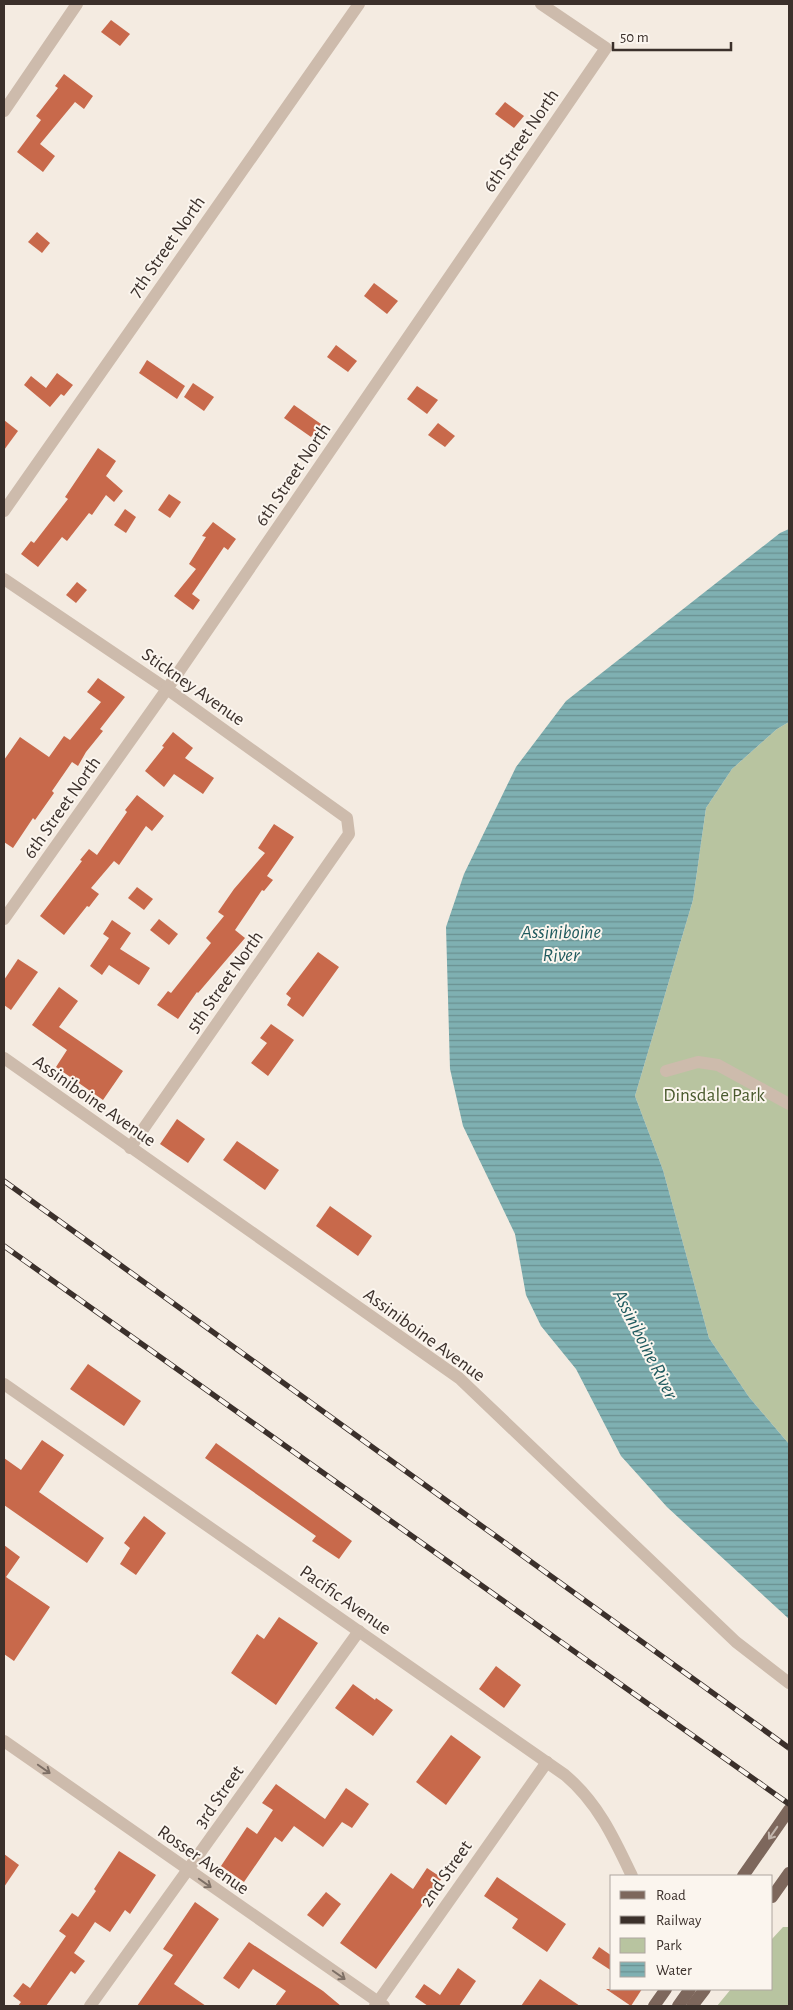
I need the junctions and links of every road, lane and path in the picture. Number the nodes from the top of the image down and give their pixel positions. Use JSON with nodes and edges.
{"nodes":[{"id":1,"x":77,"y":4,"type":"edge"},
{"id":2,"x":359,"y":4,"type":"edge"},
{"id":3,"x":542,"y":4,"type":"edge"},
{"id":4,"x":4,"y":111,"type":"edge"},
{"id":5,"x":4,"y":510,"type":"edge"},
{"id":6,"x":4,"y":579,"type":"edge"},
{"id":7,"x":167,"y":689,"type":"junction"},
{"id":8,"x":349,"y":834,"type":"joint"},
{"id":9,"x":4,"y":919,"type":"edge"},
{"id":10,"x":4,"y":1058,"type":"edge"},
{"id":11,"x":666,"y":1071,"type":"dead end"},
{"id":12,"x":789,"y":1104,"type":"edge"},
{"id":13,"x":130,"y":1148,"type":"junction"},
{"id":14,"x":4,"y":1384,"type":"edge"},
{"id":15,"x":359,"y":1631,"type":"junction"},
{"id":16,"x":789,"y":1683,"type":"edge"},
{"id":17,"x":4,"y":1741,"type":"edge"},
{"id":18,"x":547,"y":1762,"type":"junction"},
{"id":19,"x":789,"y":1810,"type":"edge"},
{"id":20,"x":188,"y":1870,"type":"junction"},
{"id":21,"x":789,"y":1874,"type":"edge"},
{"id":22,"x":632,"y":1875,"type":"edge"},
{"id":23,"x":744,"y":1875,"type":"edge"},
{"id":24,"x":773,"y":1896,"type":"edge"},
{"id":25,"x":665,"y":1990,"type":"edge"},
{"id":26,"x":689,"y":1990,"type":"edge"},
{"id":27,"x":704,"y":1990,"type":"edge"},
{"id":28,"x":379,"y":2005,"type":"edge"},
{"id":29,"x":90,"y":2006,"type":"edge"},
{"id":30,"x":654,"y":2006,"type":"edge"},
{"id":31,"x":678,"y":2006,"type":"edge"},
{"id":32,"x":692,"y":2006,"type":"edge"}],
"edges":[{"from":1,"to":4,"type":"street"},
{"from":2,"to":5,"type":"street","name":"7th Street North"},
{"from":3,"to":7,"type":"street","name":"6th Street North"},
{"from":6,"to":7,"type":"street","name":"Stickney Avenue"},
{"from":7,"to":8,"type":"street","name":"Stickney Avenue"},
{"from":7,"to":9,"type":"street","name":"6th Street North"},
{"from":8,"to":13,"type":"street","name":"5th Street North"},
{"from":10,"to":13,"type":"street","name":"Assiniboine Avenue"},
{"from":11,"to":12,"type":"street"},
{"from":13,"to":16,"type":"street","name":"Assiniboine Avenue"},
{"from":14,"to":15,"type":"street","name":"Pacific Avenue"},
{"from":15,"to":18,"type":"street","name":"Pacific Avenue"},
{"from":15,"to":20,"type":"street","name":"3rd Street"},
{"from":17,"to":20,"type":"street","name":"Rosser Avenue","one_way":true},
{"from":18,"to":22,"type":"street","name":"Pacific Avenue"},
{"from":18,"to":28,"type":"street","name":"2nd Street"},
{"from":19,"to":23,"type":"main road","one_way":true},
{"from":20,"to":28,"type":"street","name":"Rosser Avenue","one_way":true},
{"from":20,"to":29,"type":"street","name":"3rd Street"},
{"from":21,"to":24,"type":"main road"},
{"from":25,"to":30,"type":"main road"},
{"from":26,"to":31,"type":"main road"},
{"from":27,"to":32,"type":"main road"}]}
